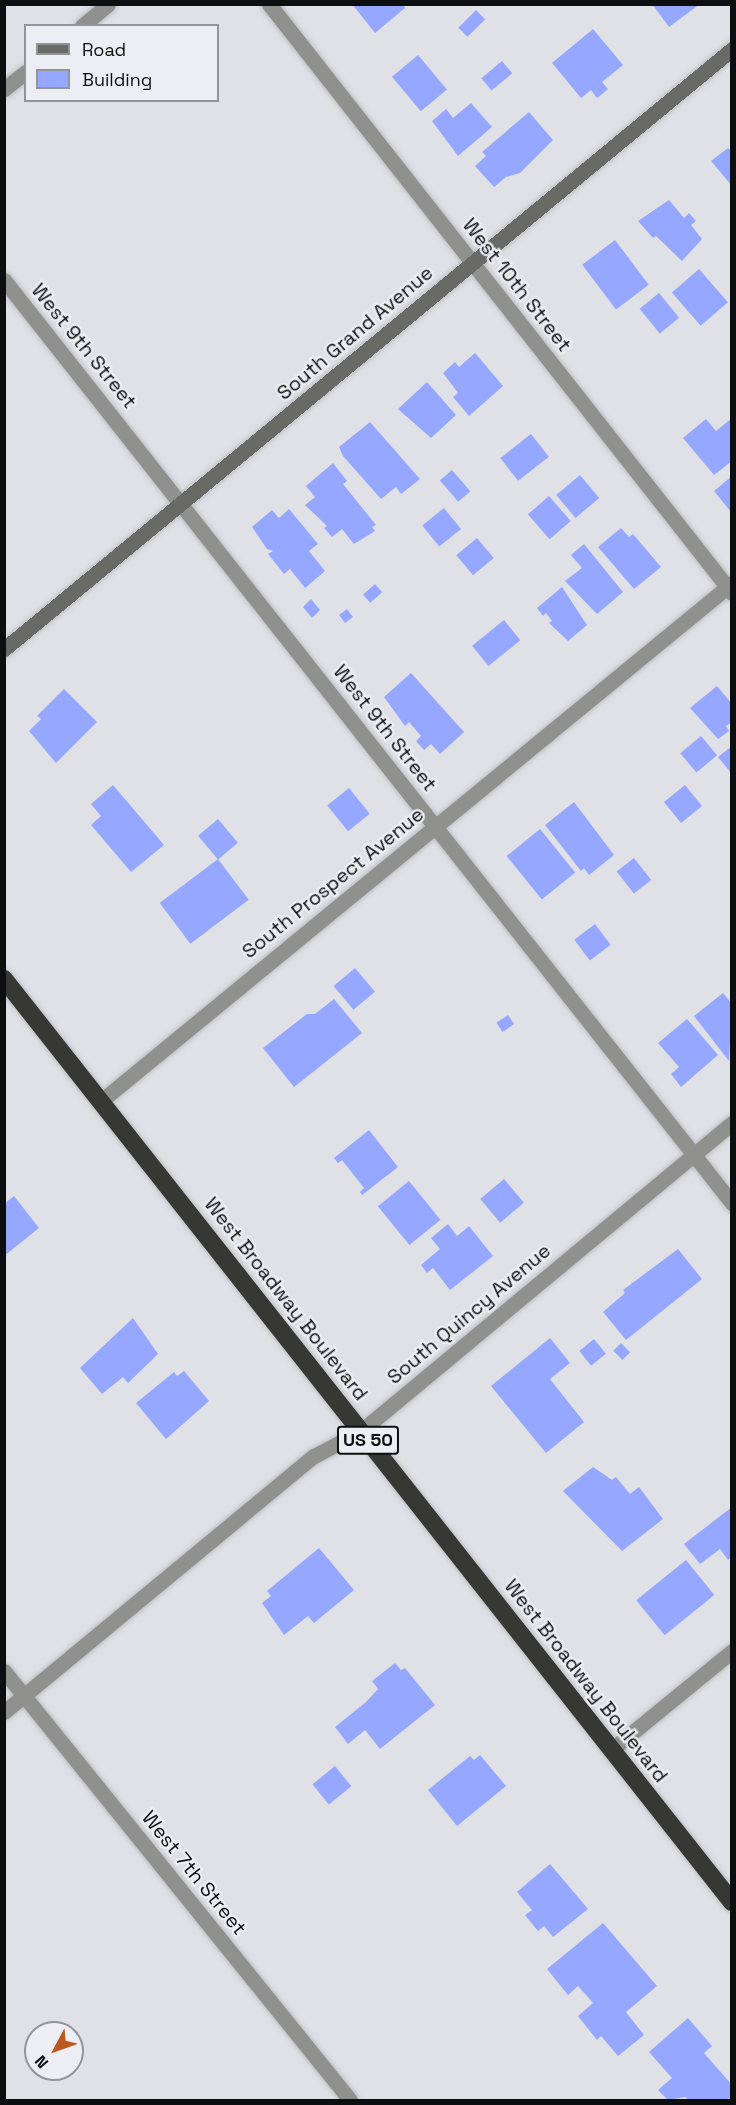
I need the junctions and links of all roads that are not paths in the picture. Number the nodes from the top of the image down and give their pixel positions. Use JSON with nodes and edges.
{"nodes":[{"id":1,"x":108,"y":4,"type":"edge"},
{"id":2,"x":269,"y":4,"type":"edge"},
{"id":3,"x":84,"y":24,"type":"edge"},
{"id":4,"x":732,"y":49,"type":"edge"},
{"id":5,"x":24,"y":73,"type":"edge"},
{"id":6,"x":4,"y":88,"type":"edge"},
{"id":7,"x":472,"y":263,"type":"junction"},
{"id":8,"x":4,"y":280,"type":"edge"},
{"id":9,"x":181,"y":503,"type":"junction"},
{"id":10,"x":730,"y":588,"type":"edge"},
{"id":11,"x":4,"y":649,"type":"edge"},
{"id":12,"x":436,"y":826,"type":"junction"},
{"id":13,"x":4,"y":979,"type":"edge"},
{"id":14,"x":101,"y":1101,"type":"junction"},
{"id":15,"x":732,"y":1123,"type":"edge"},
{"id":16,"x":693,"y":1155,"type":"junction"},
{"id":17,"x":732,"y":1203,"type":"edge"},
{"id":18,"x":361,"y":1431,"type":"junction"},
{"id":19,"x":732,"y":1651,"type":"edge"},
{"id":20,"x":4,"y":1671,"type":"edge"},
{"id":21,"x":25,"y":1696,"type":"junction"},
{"id":22,"x":4,"y":1712,"type":"edge"},
{"id":23,"x":611,"y":1749,"type":"junction"},
{"id":24,"x":732,"y":1902,"type":"edge"},
{"id":25,"x":350,"y":2100,"type":"edge"}],
"edges":[{"from":1,"to":3,"type":"street"},
{"from":2,"to":7,"type":"street","name":"West 10th Street"},
{"from":4,"to":7,"type":"street","name":"South Grand Avenue"},
{"from":5,"to":6,"type":"street"},
{"from":7,"to":9,"type":"street","name":"South Grand Avenue"},
{"from":7,"to":10,"type":"street","name":"West 10th Street"},
{"from":8,"to":9,"type":"street","name":"West 9th Street"},
{"from":9,"to":11,"type":"street","name":"South Grand Avenue"},
{"from":9,"to":12,"type":"street","name":"West 9th Street"},
{"from":10,"to":12,"type":"street","name":"South Prospect Avenue"},
{"from":12,"to":14,"type":"street","name":"South Prospect Avenue"},
{"from":12,"to":16,"type":"street","name":"West 9th Street"},
{"from":13,"to":14,"type":"highway","name":"West Broadway Boulevard","number":"US 50"},
{"from":14,"to":18,"type":"highway","name":"West Broadway Boulevard","number":"US 50"},
{"from":15,"to":16,"type":"street","name":"South Quincy Avenue"},
{"from":16,"to":17,"type":"street","name":"West 9th Street"},
{"from":16,"to":18,"type":"street","name":"South Quincy Avenue"},
{"from":18,"to":21,"type":"street","name":"South Quincy Avenue"},
{"from":18,"to":23,"type":"highway","name":"West Broadway Boulevard","number":"US 50"},
{"from":19,"to":23,"type":"street"},
{"from":20,"to":21,"type":"street","name":"West 7th Street"},
{"from":21,"to":22,"type":"street","name":"South Quincy Avenue"},
{"from":21,"to":25,"type":"street","name":"West 7th Street"},
{"from":23,"to":24,"type":"highway","name":"West Broadway Boulevard","number":"US 50"}]}
